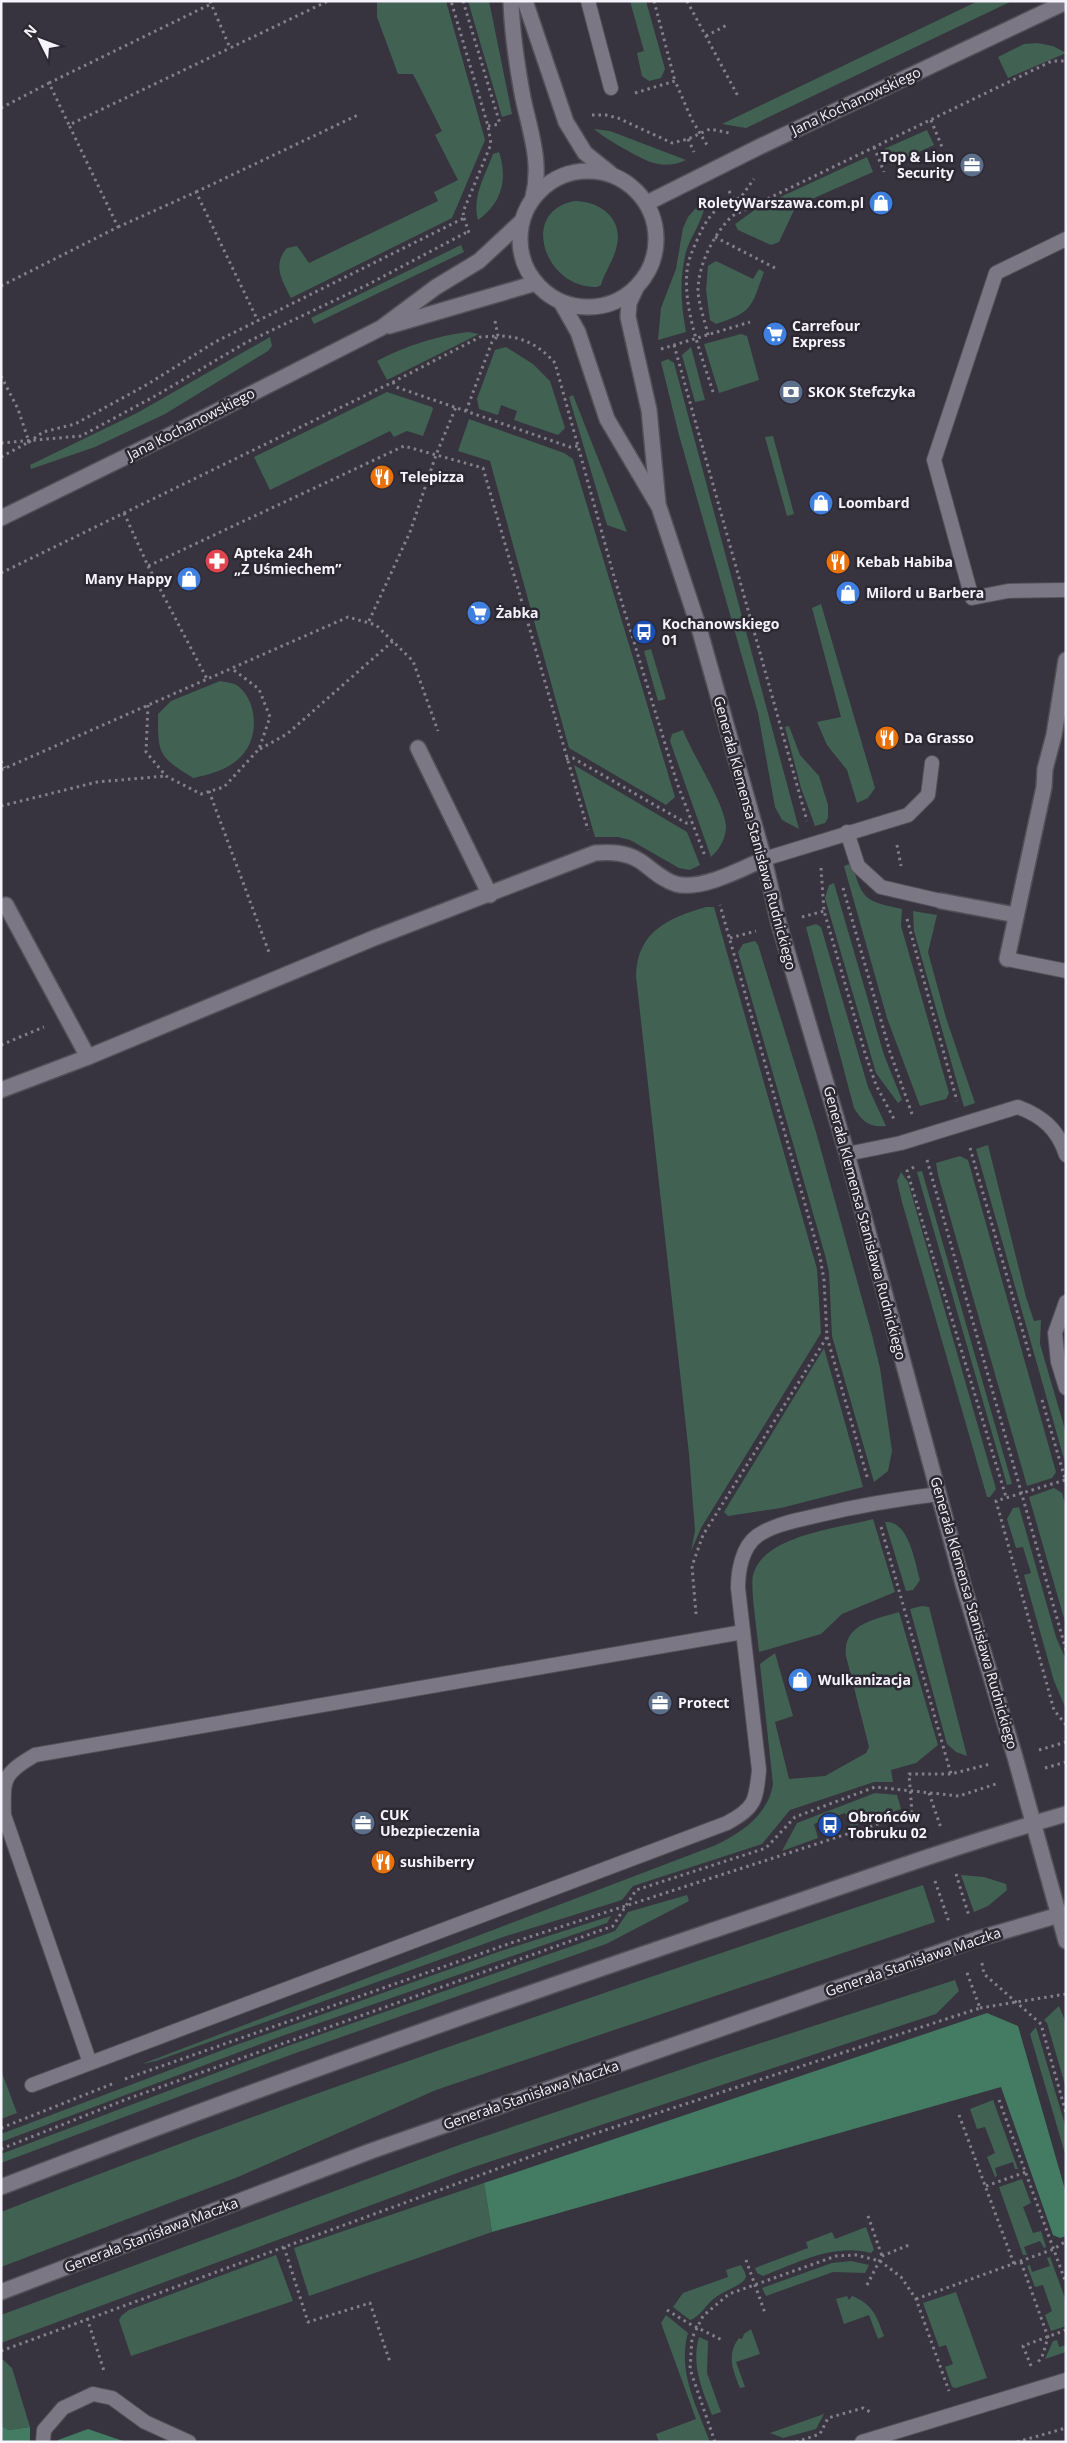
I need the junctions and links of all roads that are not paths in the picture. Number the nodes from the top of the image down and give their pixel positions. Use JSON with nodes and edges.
{"nodes":[{"id":1,"x":511,"y":1,"type":"edge"},
{"id":2,"x":525,"y":1,"type":"edge"},
{"id":3,"x":588,"y":1,"type":"edge"},
{"id":4,"x":1066,"y":2,"type":"edge"},
{"id":5,"x":611,"y":88,"type":"dead end"},
{"id":6,"x":612,"y":174,"type":"junction"},
{"id":7,"x":532,"y":201,"type":"junction"},
{"id":8,"x":647,"y":202,"type":"junction"},
{"id":9,"x":522,"y":221,"type":"junction"},
{"id":10,"x":1066,"y":239,"type":"edge"},
{"id":11,"x":536,"y":284,"type":"junction"},
{"id":12,"x":636,"y":288,"type":"junction"},
{"id":13,"x":562,"y":302,"type":"junction"},
{"id":14,"x":380,"y":328,"type":"junction"},
{"id":15,"x":659,"y":507,"type":"junction"},
{"id":16,"x":1,"y":518,"type":"edge"},
{"id":17,"x":1066,"y":590,"type":"edge"},
{"id":18,"x":1066,"y":660,"type":"edge"},
{"id":19,"x":1060,"y":736,"type":"edge"},
{"id":20,"x":418,"y":748,"type":"road end"},
{"id":21,"x":932,"y":763,"type":"dead end"},
{"id":22,"x":847,"y":832,"type":"junction"},
{"id":23,"x":764,"y":859,"type":"junction"},
{"id":24,"x":490,"y":895,"type":"junction"},
{"id":25,"x":941,"y":901,"type":"joint"},
{"id":26,"x":6,"y":905,"type":"dead end"},
{"id":27,"x":1016,"y":915,"type":"junction"},
{"id":28,"x":1007,"y":959,"type":"joint"},
{"id":29,"x":1066,"y":972,"type":"edge"},
{"id":30,"x":88,"y":1057,"type":"junction"},
{"id":31,"x":1,"y":1090,"type":"edge"},
{"id":32,"x":847,"y":1154,"type":"junction"},
{"id":33,"x":1066,"y":1155,"type":"edge"},
{"id":34,"x":1066,"y":1302,"type":"edge"},
{"id":35,"x":1066,"y":1388,"type":"edge"},
{"id":36,"x":939,"y":1494,"type":"junction"},
{"id":37,"x":743,"y":1632,"type":"junction"},
{"id":38,"x":1066,"y":1814,"type":"edge"},
{"id":39,"x":1034,"y":1824,"type":"junction"},
{"id":40,"x":1062,"y":1914,"type":"edge"},
{"id":41,"x":1066,"y":1941,"type":"edge"},
{"id":42,"x":90,"y":2063,"type":"junction"},
{"id":43,"x":32,"y":2085,"type":"dead end"},
{"id":44,"x":1,"y":2187,"type":"edge"},
{"id":45,"x":1,"y":2292,"type":"edge"},
{"id":46,"x":1066,"y":2380,"type":"edge"},
{"id":47,"x":43,"y":2442,"type":"edge"},
{"id":48,"x":189,"y":2442,"type":"edge"},
{"id":49,"x":862,"y":2442,"type":"edge"}],
"edges":[{"from":1,"to":7,"type":"street"},
{"from":2,"to":6,"type":"street"},
{"from":3,"to":5,"type":"lane"},
{"from":4,"to":8,"type":"street","name":"Jana Kochanowskiego"},
{"from":6,"to":7,"type":"street"},
{"from":6,"to":8,"type":"street"},
{"from":7,"to":9,"type":"street"},
{"from":8,"to":12,"type":"street"},
{"from":9,"to":11,"type":"street"},
{"from":9,"to":14,"type":"street","name":"Jana Kochanowskiego"},
{"from":10,"to":17,"type":"lane"},
{"from":11,"to":13,"type":"street"},
{"from":11,"to":14,"type":"street","name":"Jana Kochanowskiego"},
{"from":12,"to":13,"type":"street"},
{"from":12,"to":15,"type":"street","name":"Generała Klemensa Stanisława Rudnickiego"},
{"from":13,"to":15,"type":"street","name":"Generała Klemensa Stanisława Rudnickiego"},
{"from":14,"to":16,"type":"street","name":"Jana Kochanowskiego"},
{"from":15,"to":23,"type":"street","name":"Generała Klemensa Stanisława Rudnickiego"},
{"from":18,"to":19,"type":"street"},
{"from":19,"to":27,"type":"street"},
{"from":20,"to":24,"type":"street"},
{"from":21,"to":22,"type":"lane"},
{"from":22,"to":23,"type":"lane"},
{"from":22,"to":25,"type":"lane"},
{"from":23,"to":24,"type":"street"},
{"from":23,"to":32,"type":"street","name":"Generała Klemensa Stanisława Rudnickiego"},
{"from":24,"to":30,"type":"street"},
{"from":25,"to":27,"type":"street"},
{"from":26,"to":30,"type":"street"},
{"from":27,"to":28,"type":"street"},
{"from":28,"to":29,"type":"lane"},
{"from":30,"to":31,"type":"street"},
{"from":32,"to":33,"type":"lane"},
{"from":32,"to":36,"type":"street","name":"Generała Klemensa Stanisława Rudnickiego"},
{"from":34,"to":35,"type":"lane"},
{"from":36,"to":37,"type":"lane"},
{"from":36,"to":39,"type":"street","name":"Generała Klemensa Stanisława Rudnickiego"},
{"from":37,"to":42,"type":"lane"},
{"from":37,"to":42,"type":"lane"},
{"from":38,"to":39,"type":"street"},
{"from":39,"to":40,"type":"street","name":"Generała Klemensa Stanisława Rudnickiego"},
{"from":39,"to":44,"type":"street"},
{"from":40,"to":41,"type":"street","name":"Generała Klemensa Stanisława Rudnickiego"},
{"from":40,"to":45,"type":"street","name":"Generała Stanisława Maczka"},
{"from":42,"to":43,"type":"lane"},
{"from":46,"to":49,"type":"lane"},
{"from":47,"to":48,"type":"lane"}]}
